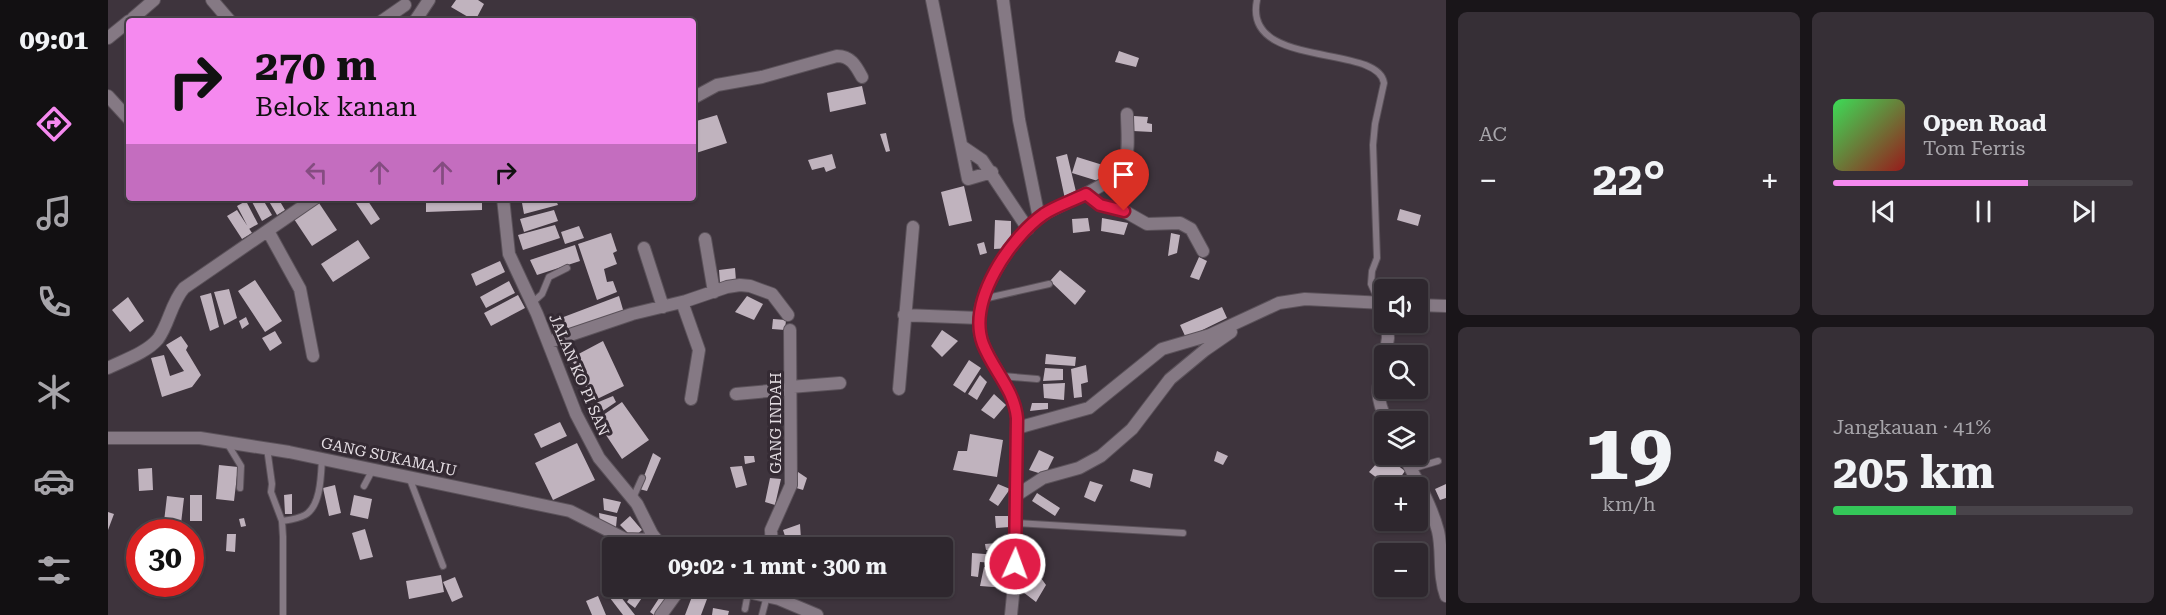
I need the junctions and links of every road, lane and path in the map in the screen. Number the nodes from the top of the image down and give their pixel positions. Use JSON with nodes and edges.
{"nodes":[{"id":1,"x":154,"y":0,"type":"edge"},
{"id":2,"x":212,"y":0,"type":"edge"},
{"id":3,"x":429,"y":0,"type":"edge"},
{"id":4,"x":932,"y":0,"type":"edge"},
{"id":5,"x":1003,"y":0,"type":"edge"},
{"id":6,"x":1257,"y":0,"type":"edge"},
{"id":7,"x":404,"y":2,"type":"edge"},
{"id":8,"x":134,"y":18,"type":"edge"},
{"id":9,"x":227,"y":18,"type":"edge"},
{"id":10,"x":385,"y":18,"type":"edge"},
{"id":11,"x":413,"y":18,"type":"edge"},
{"id":12,"x":417,"y":18,"type":"edge"},
{"id":13,"x":126,"y":24,"type":"edge"},
{"id":14,"x":108,"y":38,"type":"edge"},
{"id":15,"x":862,"y":77,"type":"dead end"},
{"id":16,"x":108,"y":96,"type":"edge"},
{"id":17,"x":696,"y":96,"type":"edge"},
{"id":18,"x":1127,"y":114,"type":"dead end"},
{"id":19,"x":126,"y":116,"type":"edge"},
{"id":20,"x":963,"y":147,"type":"junction"},
{"id":21,"x":992,"y":172,"type":"junction"},
{"id":22,"x":1086,"y":194,"type":"junction"},
{"id":23,"x":311,"y":201,"type":"edge"},
{"id":24,"x":503,"y":201,"type":"edge"},
{"id":25,"x":1039,"y":218,"type":"junction"},
{"id":26,"x":913,"y":227,"type":"dead end"},
{"id":27,"x":1028,"y":229,"type":"junction"},
{"id":28,"x":268,"y":231,"type":"junction"},
{"id":29,"x":705,"y":239,"type":"dead end"},
{"id":30,"x":644,"y":248,"type":"dead end"},
{"id":31,"x":1203,"y":251,"type":"dead end"},
{"id":32,"x":567,"y":268,"type":"dead end"},
{"id":33,"x":1049,"y":284,"type":"dead end"},
{"id":34,"x":1374,"y":289,"type":"edge"},
{"id":35,"x":714,"y":292,"type":"junction"},
{"id":36,"x":983,"y":299,"type":"junction"},
{"id":37,"x":1446,"y":300,"type":"edge"},
{"id":38,"x":682,"y":302,"type":"junction"},
{"id":39,"x":532,"y":303,"type":"junction"},
{"id":40,"x":1374,"y":303,"type":"edge"},
{"id":41,"x":1428,"y":305,"type":"edge"},
{"id":42,"x":1446,"y":306,"type":"edge"},
{"id":43,"x":663,"y":307,"type":"junction"},
{"id":44,"x":1273,"y":307,"type":"junction"},
{"id":45,"x":788,"y":315,"type":"dead end"},
{"id":46,"x":904,"y":315,"type":"junction"},
{"id":47,"x":980,"y":318,"type":"junction"},
{"id":48,"x":790,"y":330,"type":"dead end"},
{"id":49,"x":549,"y":342,"type":"junction"},
{"id":50,"x":313,"y":356,"type":"dead end"},
{"id":51,"x":108,"y":368,"type":"edge"},
{"id":52,"x":1002,"y":376,"type":"junction"},
{"id":53,"x":1037,"y":379,"type":"dead end"},
{"id":54,"x":840,"y":383,"type":"dead end"},
{"id":55,"x":790,"y":388,"type":"junction"},
{"id":56,"x":899,"y":389,"type":"dead end"},
{"id":57,"x":736,"y":394,"type":"dead end"},
{"id":58,"x":691,"y":399,"type":"dead end"},
{"id":59,"x":1017,"y":428,"type":"junction"},
{"id":60,"x":108,"y":438,"type":"edge"},
{"id":61,"x":227,"y":442,"type":"junction"},
{"id":62,"x":267,"y":448,"type":"junction"},
{"id":63,"x":322,"y":458,"type":"junction"},
{"id":64,"x":1438,"y":461,"type":"dead end"},
{"id":65,"x":1408,"y":465,"type":"edge"},
{"id":66,"x":373,"y":469,"type":"junction"},
{"id":67,"x":1410,"y":469,"type":"junction"},
{"id":68,"x":408,"y":477,"type":"junction"},
{"id":69,"x":642,"y":478,"type":"dead end"},
{"id":70,"x":364,"y":486,"type":"dead end"},
{"id":71,"x":240,"y":488,"type":"dead end"},
{"id":72,"x":1017,"y":495,"type":"junction"},
{"id":73,"x":633,"y":498,"type":"junction"},
{"id":74,"x":282,"y":521,"type":"junction"},
{"id":75,"x":1016,"y":523,"type":"junction"},
{"id":76,"x":1183,"y":533,"type":"dead end"},
{"id":77,"x":622,"y":537,"type":"edge"},
{"id":78,"x":656,"y":537,"type":"edge"},
{"id":79,"x":771,"y":537,"type":"edge"},
{"id":80,"x":443,"y":566,"type":"dead end"},
{"id":81,"x":1446,"y":596,"type":"edge"},
{"id":82,"x":674,"y":597,"type":"edge"},
{"id":83,"x":747,"y":597,"type":"edge"},
{"id":84,"x":766,"y":597,"type":"edge"},
{"id":85,"x":777,"y":597,"type":"edge"},
{"id":86,"x":745,"y":609,"type":"dead end"},
{"id":87,"x":283,"y":615,"type":"edge"},
{"id":88,"x":661,"y":615,"type":"edge"},
{"id":89,"x":762,"y":615,"type":"edge"},
{"id":90,"x":817,"y":615,"type":"edge"},
{"id":91,"x":1011,"y":615,"type":"edge"}],
"edges":[{"from":1,"to":8,"type":"street"},
{"from":2,"to":9,"type":"street"},
{"from":3,"to":12,"type":"street"},
{"from":4,"to":20,"type":"street"},
{"from":5,"to":25,"type":"street"},
{"from":6,"to":34,"type":"lane"},
{"from":7,"to":10,"type":"street"},
{"from":7,"to":11,"type":"street"},
{"from":13,"to":14,"type":"street"},
{"from":15,"to":17,"type":"street"},
{"from":16,"to":19,"type":"street"},
{"from":18,"to":22,"type":"street"},
{"from":20,"to":21,"type":"street"},
{"from":20,"to":21,"type":"street"},
{"from":21,"to":27,"type":"street"},
{"from":22,"to":25,"type":"street"},
{"from":22,"to":31,"type":"street"},
{"from":23,"to":28,"type":"street"},
{"from":24,"to":39,"type":"street","name":"JALAN KO PI SAN"},
{"from":25,"to":27,"type":"street"},
{"from":26,"to":46,"type":"street"},
{"from":27,"to":36,"type":"street"},
{"from":28,"to":50,"type":"street"},
{"from":28,"to":51,"type":"street"},
{"from":29,"to":35,"type":"street"},
{"from":30,"to":43,"type":"street"},
{"from":32,"to":39,"type":"lane"},
{"from":33,"to":36,"type":"lane"},
{"from":35,"to":38,"type":"street"},
{"from":35,"to":45,"type":"street"},
{"from":36,"to":47,"type":"street"},
{"from":37,"to":42,"type":"street"},
{"from":38,"to":43,"type":"street"},
{"from":38,"to":58,"type":"street"},
{"from":39,"to":49,"type":"street","name":"JALAN KO PI SAN"},
{"from":40,"to":44,"type":"street"},
{"from":41,"to":42,"type":"street"},
{"from":43,"to":49,"type":"street"},
{"from":44,"to":59,"type":"street"},
{"from":44,"to":72,"type":"street"},
{"from":46,"to":47,"type":"street"},
{"from":46,"to":56,"type":"street"},
{"from":47,"to":52,"type":"street"},
{"from":48,"to":55,"type":"street","name":"GANG INDAH"},
{"from":49,"to":73,"type":"street","name":"JALAN KO PI SAN"},
{"from":52,"to":53,"type":"lane"},
{"from":52,"to":59,"type":"street"},
{"from":54,"to":55,"type":"street"},
{"from":55,"to":57,"type":"street"},
{"from":55,"to":79,"type":"street","name":"GANG INDAH"},
{"from":59,"to":72,"type":"street"},
{"from":60,"to":61,"type":"street","name":"GANG SUKAMAJU"},
{"from":61,"to":62,"type":"street","name":"GANG SUKAMAJU"},
{"from":61,"to":71,"type":"lane"},
{"from":62,"to":63,"type":"street","name":"GANG SUKAMAJU"},
{"from":62,"to":74,"type":"lane"},
{"from":63,"to":66,"type":"street","name":"GANG SUKAMAJU"},
{"from":63,"to":74,"type":"lane"},
{"from":64,"to":67,"type":"lane"},
{"from":65,"to":67,"type":"street"},
{"from":66,"to":68,"type":"street","name":"GANG SUKAMAJU"},
{"from":66,"to":70,"type":"lane"},
{"from":67,"to":81,"type":"street"},
{"from":68,"to":77,"type":"street","name":"GANG SUKAMAJU"},
{"from":68,"to":80,"type":"lane"},
{"from":69,"to":73,"type":"lane"},
{"from":72,"to":75,"type":"street"},
{"from":73,"to":78,"type":"street","name":"JALAN KO PI SAN"},
{"from":74,"to":87,"type":"lane"},
{"from":75,"to":76,"type":"lane"},
{"from":75,"to":91,"type":"street"},
{"from":82,"to":88,"type":"street"},
{"from":83,"to":86,"type":"lane"},
{"from":84,"to":89,"type":"lane"},
{"from":85,"to":90,"type":"street"}]}
